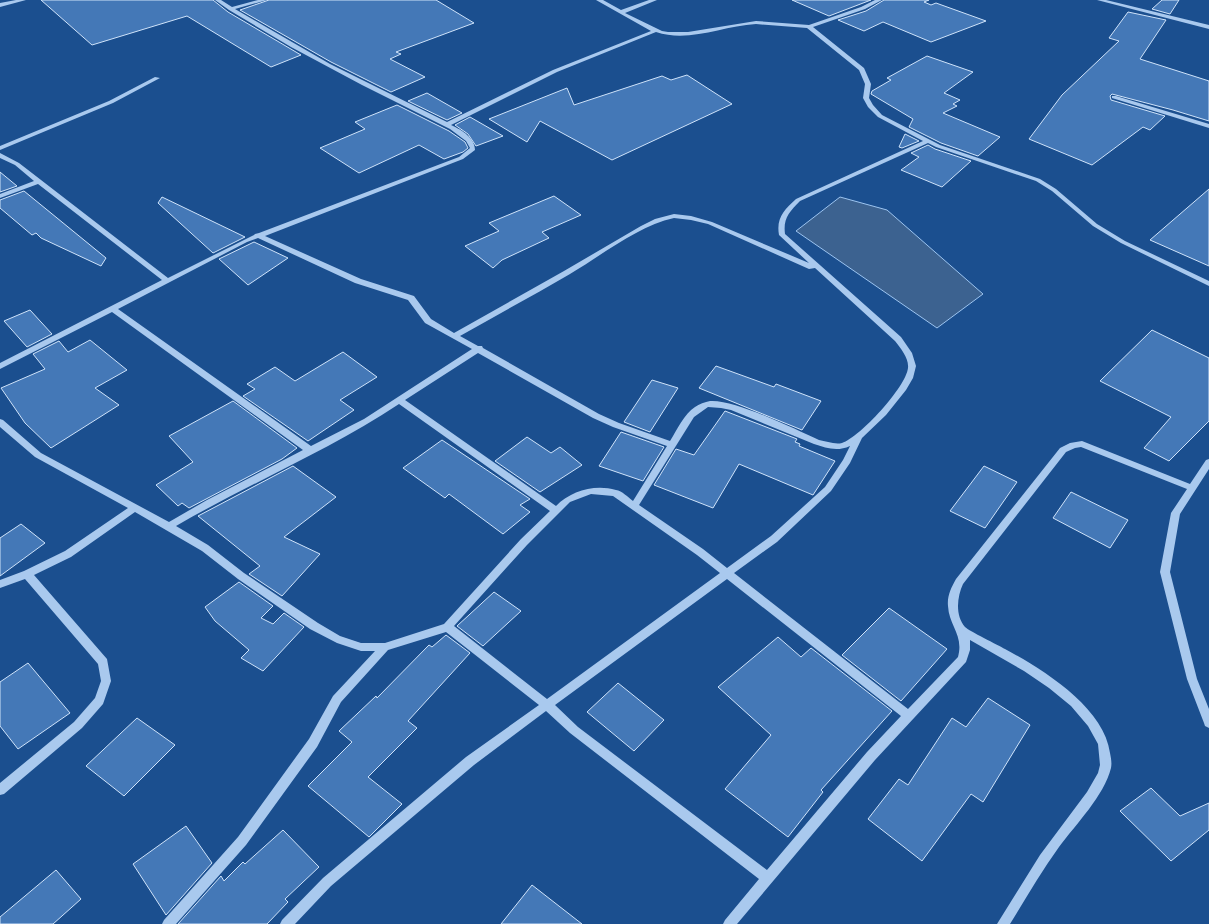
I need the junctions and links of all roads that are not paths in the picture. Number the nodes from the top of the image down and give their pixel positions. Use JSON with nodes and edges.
{"nodes":[{"id":1,"x":23,"y":0,"type":"edge"},
{"id":2,"x":218,"y":0,"type":"edge"},
{"id":3,"x":264,"y":0,"type":"edge"},
{"id":4,"x":599,"y":0,"type":"edge"},
{"id":5,"x":654,"y":0,"type":"edge"},
{"id":6,"x":879,"y":0,"type":"edge"},
{"id":7,"x":1100,"y":0,"type":"edge"},
{"id":8,"x":0,"y":5,"type":"edge"},
{"id":9,"x":231,"y":9,"type":"junction"},
{"id":10,"x":622,"y":12,"type":"junction"},
{"id":11,"x":809,"y":27,"type":"junction"},
{"id":12,"x":1209,"y":27,"type":"edge"},
{"id":13,"x":655,"y":31,"type":"junction"},
{"id":14,"x":157,"y":78,"type":"dead end"},
{"id":15,"x":1114,"y":97,"type":"dead end"},
{"id":16,"x":446,"y":125,"type":"junction"},
{"id":17,"x":1209,"y":126,"type":"edge"},
{"id":18,"x":928,"y":141,"type":"junction"},
{"id":19,"x":0,"y":148,"type":"edge"},
{"id":20,"x":0,"y":155,"type":"edge"},
{"id":21,"x":39,"y":181,"type":"junction"},
{"id":22,"x":0,"y":196,"type":"edge"},
{"id":23,"x":257,"y":235,"type":"junction"},
{"id":24,"x":819,"y":270,"type":"junction"},
{"id":25,"x":166,"y":280,"type":"junction"},
{"id":26,"x":1209,"y":284,"type":"edge"},
{"id":27,"x":113,"y":309,"type":"junction"},
{"id":28,"x":456,"y":335,"type":"junction"},
{"id":29,"x":479,"y":348,"type":"junction"},
{"id":30,"x":0,"y":366,"type":"edge"},
{"id":31,"x":399,"y":400,"type":"junction"},
{"id":32,"x":0,"y":422,"type":"edge"},
{"id":33,"x":858,"y":438,"type":"junction"},
{"id":34,"x":672,"y":446,"type":"junction"},
{"id":35,"x":312,"y":451,"type":"junction"},
{"id":36,"x":1209,"y":462,"type":"edge"},
{"id":37,"x":1192,"y":488,"type":"junction"},
{"id":38,"x":634,"y":506,"type":"junction"},
{"id":39,"x":136,"y":507,"type":"junction"},
{"id":40,"x":555,"y":510,"type":"junction"},
{"id":41,"x":169,"y":526,"type":"junction"},
{"id":42,"x":27,"y":574,"type":"junction"},
{"id":43,"x":727,"y":574,"type":"junction"},
{"id":44,"x":0,"y":584,"type":"edge"},
{"id":45,"x":447,"y":627,"type":"junction"},
{"id":46,"x":962,"y":631,"type":"junction"},
{"id":47,"x":386,"y":647,"type":"junction"},
{"id":48,"x":547,"y":705,"type":"junction"},
{"id":49,"x":908,"y":715,"type":"junction"},
{"id":50,"x":1209,"y":723,"type":"edge"},
{"id":51,"x":0,"y":790,"type":"edge"},
{"id":52,"x":766,"y":877,"type":"junction"},
{"id":53,"x":168,"y":924,"type":"edge"},
{"id":54,"x":286,"y":924,"type":"edge"},
{"id":55,"x":729,"y":924,"type":"edge"},
{"id":56,"x":1003,"y":924,"type":"edge"}],
"edges":[{"from":1,"to":8,"type":"street"},
{"from":2,"to":9,"type":"street"},
{"from":3,"to":9,"type":"street"},
{"from":4,"to":10,"type":"street"},
{"from":5,"to":10,"type":"street"},
{"from":6,"to":11,"type":"street"},
{"from":7,"to":12,"type":"street"},
{"from":9,"to":16,"type":"street"},
{"from":10,"to":13,"type":"street"},
{"from":11,"to":13,"type":"street"},
{"from":11,"to":18,"type":"street"},
{"from":13,"to":16,"type":"street"},
{"from":14,"to":19,"type":"street"},
{"from":15,"to":17,"type":"street"},
{"from":16,"to":23,"type":"street"},
{"from":18,"to":24,"type":"street"},
{"from":18,"to":26,"type":"street"},
{"from":20,"to":21,"type":"street"},
{"from":21,"to":22,"type":"street"},
{"from":21,"to":25,"type":"street"},
{"from":23,"to":25,"type":"street"},
{"from":23,"to":28,"type":"street"},
{"from":24,"to":28,"type":"street"},
{"from":24,"to":33,"type":"street"},
{"from":25,"to":27,"type":"street"},
{"from":27,"to":30,"type":"street"},
{"from":27,"to":35,"type":"street"},
{"from":28,"to":29,"type":"street"},
{"from":29,"to":31,"type":"street"},
{"from":29,"to":34,"type":"street"},
{"from":31,"to":35,"type":"street"},
{"from":31,"to":40,"type":"street"},
{"from":32,"to":39,"type":"street"},
{"from":33,"to":34,"type":"street"},
{"from":33,"to":43,"type":"street"},
{"from":34,"to":38,"type":"street"},
{"from":35,"to":41,"type":"street"},
{"from":36,"to":37,"type":"street"},
{"from":37,"to":46,"type":"street"},
{"from":37,"to":50,"type":"street"},
{"from":38,"to":40,"type":"street"},
{"from":38,"to":43,"type":"street"},
{"from":39,"to":41,"type":"street"},
{"from":39,"to":42,"type":"street"},
{"from":40,"to":45,"type":"street"},
{"from":41,"to":47,"type":"street"},
{"from":42,"to":44,"type":"street"},
{"from":42,"to":51,"type":"street"},
{"from":43,"to":48,"type":"street"},
{"from":43,"to":49,"type":"street"},
{"from":45,"to":47,"type":"street"},
{"from":45,"to":48,"type":"street"},
{"from":46,"to":49,"type":"street"},
{"from":46,"to":56,"type":"street"},
{"from":47,"to":53,"type":"street"},
{"from":48,"to":52,"type":"street"},
{"from":48,"to":54,"type":"street"},
{"from":49,"to":52,"type":"street"},
{"from":52,"to":55,"type":"street"}]}
